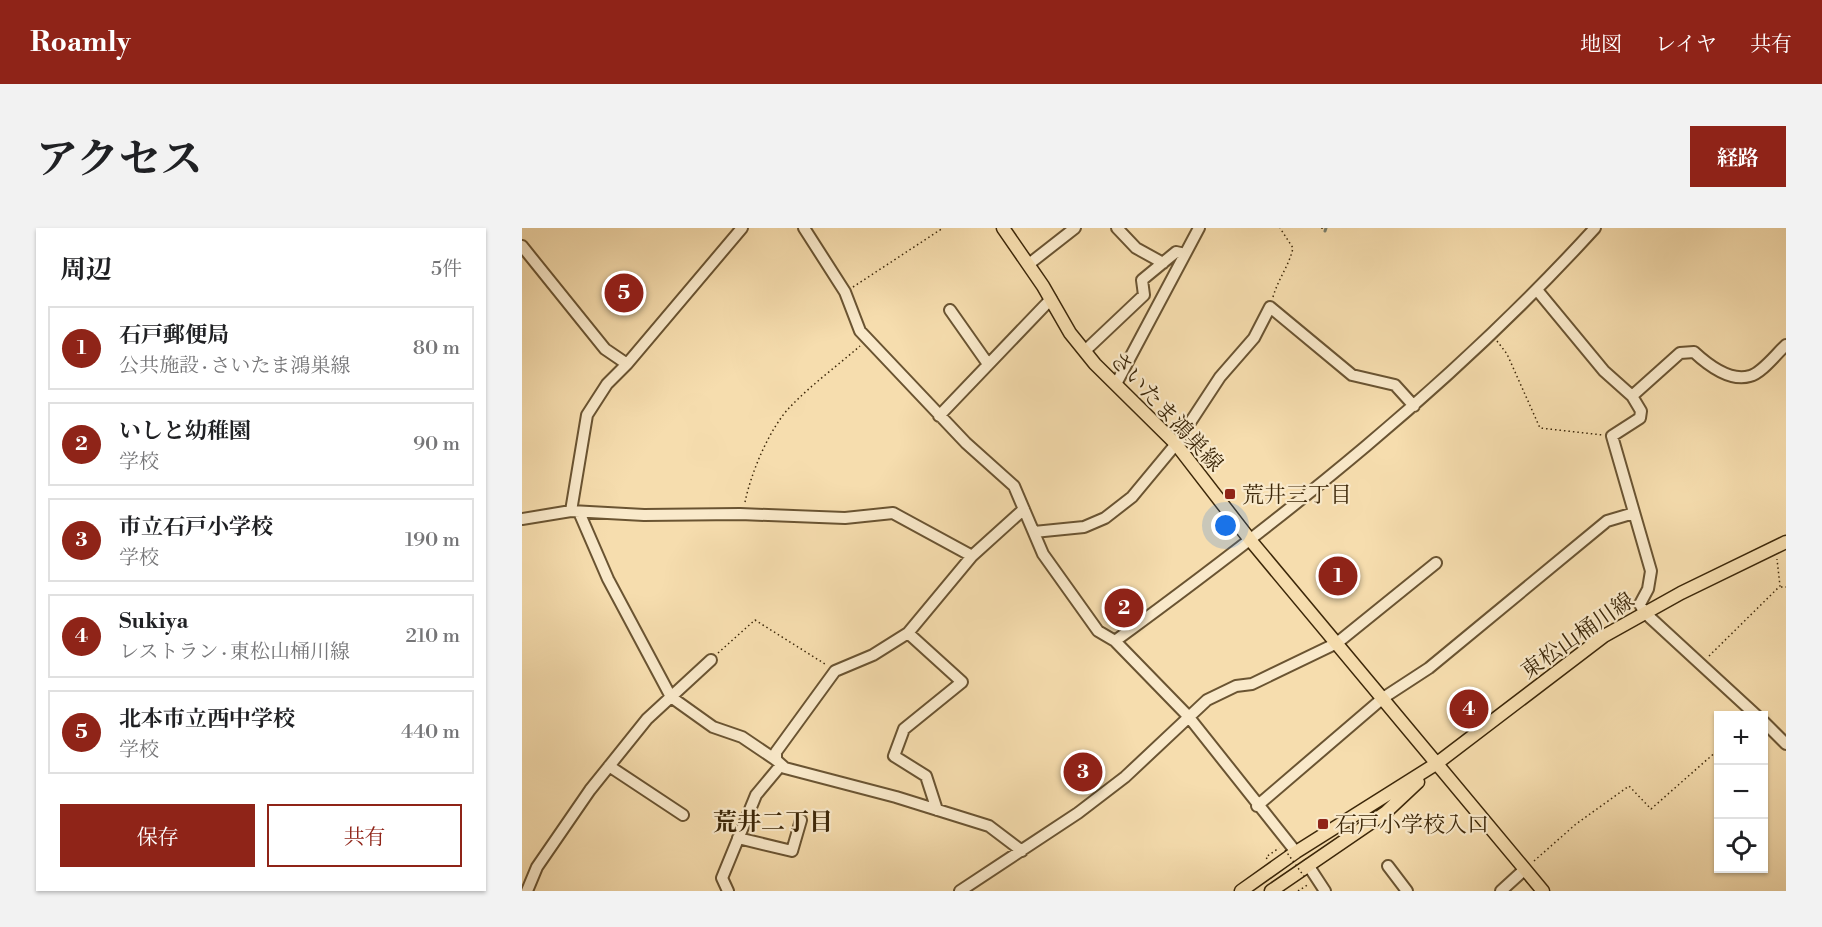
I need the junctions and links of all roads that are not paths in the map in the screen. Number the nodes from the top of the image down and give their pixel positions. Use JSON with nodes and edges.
{"nodes":[{"id":1,"x":742,"y":228,"type":"edge"},
{"id":2,"x":804,"y":228,"type":"edge"},
{"id":3,"x":1003,"y":228,"type":"edge"},
{"id":4,"x":1075,"y":228,"type":"edge"},
{"id":5,"x":1117,"y":228,"type":"edge"},
{"id":6,"x":1199,"y":228,"type":"edge"},
{"id":7,"x":1595,"y":228,"type":"edge"},
{"id":8,"x":522,"y":246,"type":"edge"},
{"id":9,"x":1185,"y":254,"type":"junction"},
{"id":10,"x":526,"y":260,"type":"edge"},
{"id":11,"x":1163,"y":263,"type":"junction"},
{"id":12,"x":1029,"y":264,"type":"junction"},
{"id":13,"x":1536,"y":290,"type":"junction"},
{"id":14,"x":1051,"y":299,"type":"junction"},
{"id":15,"x":950,"y":310,"type":"dead end"},
{"id":16,"x":1786,"y":345,"type":"edge"},
{"id":17,"x":1089,"y":347,"type":"dead end"},
{"id":18,"x":627,"y":364,"type":"junction"},
{"id":19,"x":988,"y":364,"type":"junction"},
{"id":20,"x":1116,"y":384,"type":"junction"},
{"id":21,"x":1632,"y":396,"type":"junction"},
{"id":22,"x":1414,"y":405,"type":"junction"},
{"id":23,"x":939,"y":416,"type":"junction"},
{"id":24,"x":1176,"y":444,"type":"junction"},
{"id":25,"x":1024,"y":509,"type":"junction"},
{"id":26,"x":575,"y":511,"type":"junction"},
{"id":27,"x":1634,"y":513,"type":"junction"},
{"id":28,"x":522,"y":519,"type":"edge"},
{"id":29,"x":1034,"y":532,"type":"junction"},
{"id":30,"x":1251,"y":541,"type":"junction"},
{"id":31,"x":1786,"y":542,"type":"edge"},
{"id":32,"x":972,"y":556,"type":"junction"},
{"id":33,"x":1436,"y":563,"type":"dead end"},
{"id":34,"x":1644,"y":612,"type":"junction"},
{"id":35,"x":908,"y":633,"type":"junction"},
{"id":36,"x":1115,"y":641,"type":"junction"},
{"id":37,"x":1337,"y":643,"type":"junction"},
{"id":38,"x":711,"y":660,"type":"road end"},
{"id":39,"x":671,"y":697,"type":"junction"},
{"id":40,"x":1383,"y":699,"type":"junction"},
{"id":41,"x":1752,"y":711,"type":"edge"},
{"id":42,"x":1188,"y":716,"type":"junction"},
{"id":43,"x":1768,"y":726,"type":"edge"},
{"id":44,"x":1786,"y":744,"type":"edge"},
{"id":45,"x":779,"y":762,"type":"junction"},
{"id":46,"x":1436,"y":764,"type":"junction"},
{"id":47,"x":609,"y":766,"type":"junction"},
{"id":48,"x":1257,"y":806,"type":"junction"},
{"id":49,"x":937,"y":810,"type":"junction"},
{"id":50,"x":683,"y":815,"type":"dead end"},
{"id":51,"x":801,"y":820,"type":"dead end"},
{"id":52,"x":738,"y":838,"type":"junction"},
{"id":53,"x":1022,"y":851,"type":"junction"},
{"id":54,"x":1290,"y":851,"type":"junction"},
{"id":55,"x":1308,"y":865,"type":"junction"},
{"id":56,"x":1388,"y":866,"type":"dead end"},
{"id":57,"x":1524,"y":870,"type":"junction"},
{"id":58,"x":526,"y":889,"type":"edge"},
{"id":59,"x":728,"y":891,"type":"edge"},
{"id":60,"x":960,"y":891,"type":"edge"},
{"id":61,"x":1241,"y":891,"type":"edge"},
{"id":62,"x":1271,"y":891,"type":"edge"},
{"id":63,"x":1325,"y":891,"type":"edge"},
{"id":64,"x":1407,"y":891,"type":"edge"},
{"id":65,"x":1501,"y":891,"type":"edge"},
{"id":66,"x":1543,"y":891,"type":"edge"}],
"edges":[{"from":1,"to":18,"type":"street"},
{"from":2,"to":23,"type":"street"},
{"from":3,"to":12,"type":"main road","name":"さいたま鴻巣線"},
{"from":4,"to":12,"type":"street"},
{"from":5,"to":11,"type":"street"},
{"from":6,"to":9,"type":"street"},
{"from":7,"to":13,"type":"street"},
{"from":8,"to":10,"type":"street"},
{"from":9,"to":11,"type":"street"},
{"from":9,"to":20,"type":"street"},
{"from":10,"to":18,"type":"street"},
{"from":11,"to":17,"type":"street"},
{"from":12,"to":14,"type":"main road","name":"さいたま鴻巣線"},
{"from":13,"to":21,"type":"street"},
{"from":13,"to":22,"type":"street"},
{"from":14,"to":19,"type":"street"},
{"from":14,"to":20,"type":"main road","name":"さいたま鴻巣線"},
{"from":15,"to":19,"type":"street"},
{"from":16,"to":21,"type":"street"},
{"from":18,"to":26,"type":"street"},
{"from":19,"to":23,"type":"street"},
{"from":20,"to":24,"type":"main road","name":"さいたま鴻巣線"},
{"from":21,"to":27,"type":"street"},
{"from":22,"to":24,"type":"street"},
{"from":22,"to":30,"type":"street"},
{"from":23,"to":25,"type":"street"},
{"from":24,"to":29,"type":"street"},
{"from":24,"to":30,"type":"main road","name":"さいたま鴻巣線"},
{"from":25,"to":29,"type":"street"},
{"from":25,"to":32,"type":"street"},
{"from":26,"to":28,"type":"street"},
{"from":26,"to":32,"type":"street"},
{"from":26,"to":39,"type":"street"},
{"from":27,"to":34,"type":"street"},
{"from":27,"to":40,"type":"street"},
{"from":29,"to":36,"type":"street"},
{"from":30,"to":36,"type":"street"},
{"from":30,"to":37,"type":"main road","name":"さいたま鴻巣線"},
{"from":31,"to":34,"type":"main road","name":"東松山桶川線"},
{"from":32,"to":35,"type":"street"},
{"from":33,"to":37,"type":"street"},
{"from":34,"to":41,"type":"street"},
{"from":34,"to":46,"type":"main road","name":"東松山桶川線"},
{"from":35,"to":45,"type":"street"},
{"from":35,"to":49,"type":"street"},
{"from":36,"to":42,"type":"street"},
{"from":37,"to":40,"type":"main road","name":"さいたま鴻巣線"},
{"from":37,"to":42,"type":"street"},
{"from":38,"to":39,"type":"street"},
{"from":39,"to":45,"type":"street"},
{"from":39,"to":47,"type":"street"},
{"from":40,"to":46,"type":"main road","name":"さいたま鴻巣線"},
{"from":40,"to":48,"type":"street"},
{"from":42,"to":48,"type":"street"},
{"from":42,"to":53,"type":"street"},
{"from":43,"to":44,"type":"street"},
{"from":45,"to":49,"type":"street"},
{"from":45,"to":52,"type":"street"},
{"from":46,"to":54,"type":"main road","name":"東松山桶川線"},
{"from":46,"to":55,"type":"main road","name":"東松山桶川線"},
{"from":46,"to":57,"type":"main road","name":"さいたま鴻巣線"},
{"from":47,"to":50,"type":"street"},
{"from":47,"to":58,"type":"street"},
{"from":48,"to":54,"type":"street"},
{"from":49,"to":53,"type":"street"},
{"from":51,"to":52,"type":"street"},
{"from":52,"to":59,"type":"street"},
{"from":53,"to":60,"type":"street"},
{"from":54,"to":61,"type":"main road","name":"東松山桶川線"},
{"from":55,"to":62,"type":"main road","name":"東松山桶川線"},
{"from":55,"to":63,"type":"street"},
{"from":56,"to":64,"type":"street"},
{"from":57,"to":65,"type":"street"},
{"from":57,"to":66,"type":"main road","name":"さいたま鴻巣線"}]}
